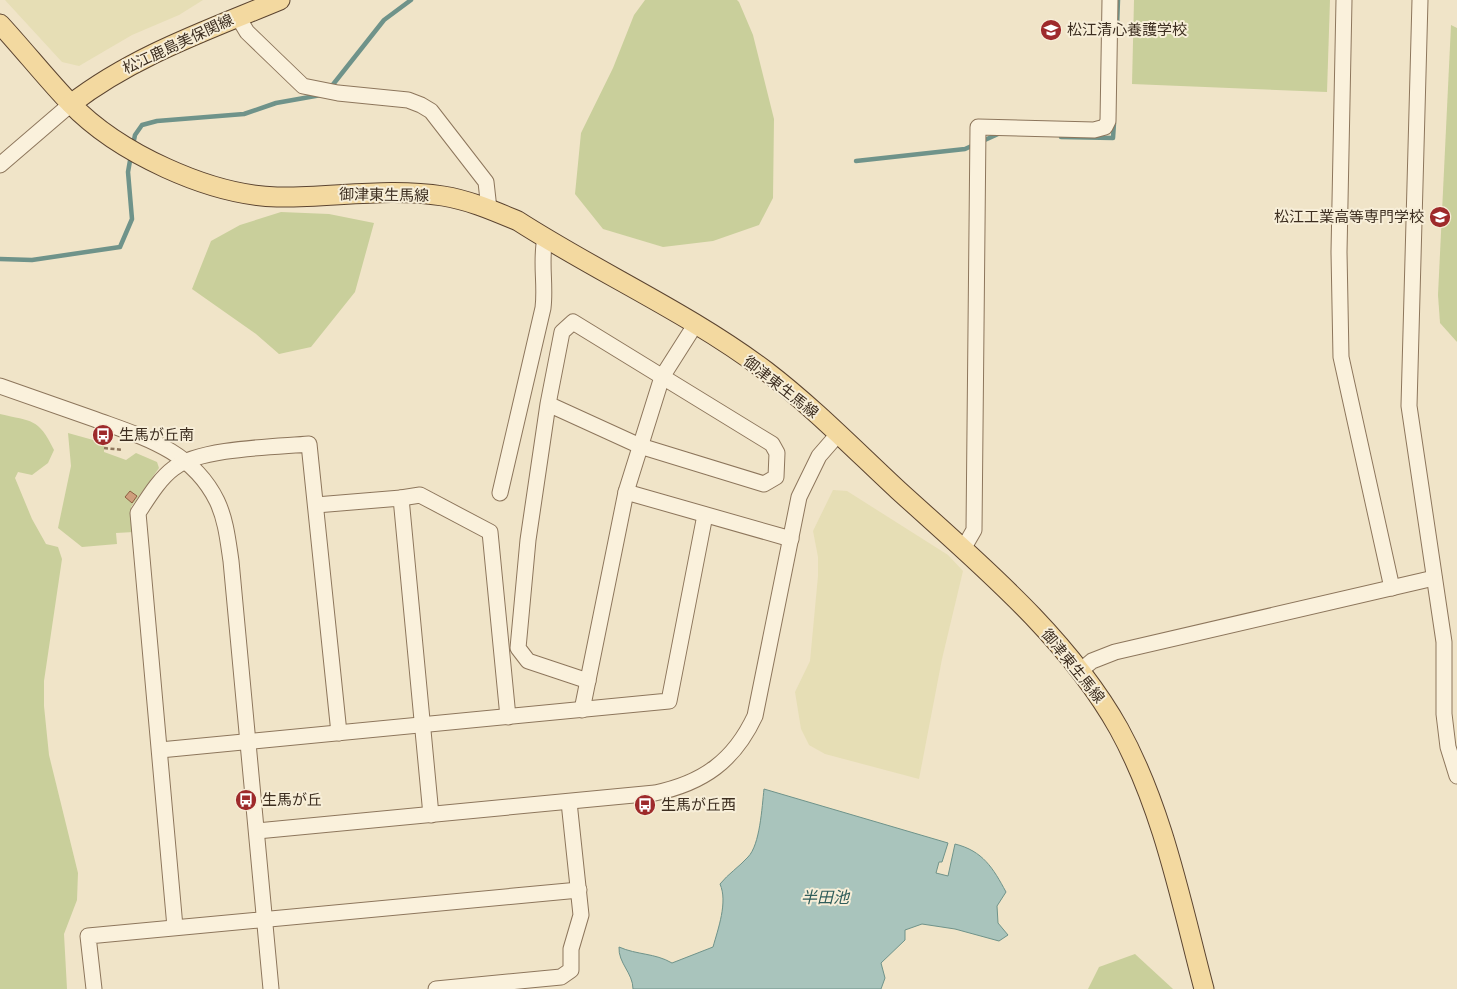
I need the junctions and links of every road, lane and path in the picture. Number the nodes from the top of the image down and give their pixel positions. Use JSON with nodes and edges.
{"nodes":[{"id":1,"x":280,"y":0,"type":"edge"},
{"id":2,"x":1110,"y":0,"type":"edge"},
{"id":3,"x":1344,"y":0,"type":"edge"},
{"id":4,"x":1420,"y":0,"type":"edge"},
{"id":5,"x":238,"y":17,"type":"junction"},
{"id":6,"x":0,"y":24,"type":"edge"},
{"id":7,"x":71,"y":104,"type":"junction"},
{"id":8,"x":0,"y":165,"type":"edge"},
{"id":9,"x":489,"y":209,"type":"junction"},
{"id":10,"x":545,"y":238,"type":"junction"},
{"id":11,"x":694,"y":324,"type":"junction"},
{"id":12,"x":662,"y":377,"type":"junction"},
{"id":13,"x":0,"y":386,"type":"edge"},
{"id":14,"x":548,"y":404,"type":"junction"},
{"id":15,"x":839,"y":434,"type":"junction"},
{"id":16,"x":640,"y":446,"type":"junction"},
{"id":17,"x":104,"y":448,"type":"dead end"},
{"id":18,"x":123,"y":450,"type":"dead end"},
{"id":19,"x":186,"y":461,"type":"junction"},
{"id":20,"x":626,"y":492,"type":"junction"},
{"id":21,"x":500,"y":493,"type":"dead end"},
{"id":22,"x":401,"y":498,"type":"junction"},
{"id":23,"x":316,"y":505,"type":"junction"},
{"id":24,"x":705,"y":515,"type":"junction"},
{"id":25,"x":791,"y":538,"type":"junction"},
{"id":26,"x":963,"y":549,"type":"junction"},
{"id":27,"x":1434,"y":578,"type":"junction"},
{"id":28,"x":1392,"y":588,"type":"junction"},
{"id":29,"x":1080,"y":670,"type":"junction"},
{"id":30,"x":588,"y":681,"type":"junction"},
{"id":31,"x":582,"y":710,"type":"junction"},
{"id":32,"x":508,"y":717,"type":"junction"},
{"id":33,"x":423,"y":726,"type":"junction"},
{"id":34,"x":339,"y":733,"type":"junction"},
{"id":35,"x":249,"y":742,"type":"junction"},
{"id":36,"x":160,"y":750,"type":"junction"},
{"id":37,"x":1457,"y":776,"type":"edge"},
{"id":38,"x":570,"y":802,"type":"junction"},
{"id":39,"x":431,"y":815,"type":"junction"},
{"id":40,"x":257,"y":831,"type":"junction"},
{"id":41,"x":579,"y":890,"type":"junction"},
{"id":42,"x":265,"y":920,"type":"junction"},
{"id":43,"x":175,"y":927,"type":"junction"},
{"id":44,"x":94,"y":989,"type":"edge"},
{"id":45,"x":271,"y":989,"type":"edge"},
{"id":46,"x":436,"y":989,"type":"edge"},
{"id":47,"x":1204,"y":989,"type":"edge"}],
"edges":[{"from":1,"to":5,"type":"main road","name":"松江鹿島美保関線"},
{"from":2,"to":26,"type":"street"},
{"from":3,"to":28,"type":"street"},
{"from":4,"to":27,"type":"street"},
{"from":5,"to":7,"type":"main road","name":"松江鹿島美保関線"},
{"from":5,"to":9,"type":"street"},
{"from":6,"to":7,"type":"main road"},
{"from":7,"to":8,"type":"street"},
{"from":7,"to":9,"type":"main road","name":"御津東生馬線"},
{"from":9,"to":10,"type":"main road","name":"御津東生馬線"},
{"from":10,"to":11,"type":"main road","name":"御津東生馬線"},
{"from":10,"to":21,"type":"street"},
{"from":11,"to":12,"type":"street"},
{"from":11,"to":15,"type":"main road","name":"御津東生馬線"},
{"from":12,"to":14,"type":"street"},
{"from":12,"to":16,"type":"street"},
{"from":12,"to":16,"type":"street"},
{"from":13,"to":19,"type":"street"},
{"from":14,"to":16,"type":"street"},
{"from":14,"to":30,"type":"street"},
{"from":15,"to":25,"type":"street"},
{"from":15,"to":26,"type":"main road","name":"御津東生馬線"},
{"from":16,"to":20,"type":"street"},
{"from":17,"to":18,"type":"path"},
{"from":19,"to":23,"type":"street"},
{"from":19,"to":35,"type":"street"},
{"from":19,"to":36,"type":"street"},
{"from":20,"to":24,"type":"street"},
{"from":20,"to":30,"type":"street"},
{"from":22,"to":23,"type":"street"},
{"from":22,"to":32,"type":"street"},
{"from":22,"to":33,"type":"street"},
{"from":23,"to":34,"type":"street"},
{"from":24,"to":25,"type":"street"},
{"from":24,"to":31,"type":"street"},
{"from":25,"to":38,"type":"street"},
{"from":26,"to":29,"type":"main road","name":"御津東生馬線"},
{"from":27,"to":28,"type":"street"},
{"from":27,"to":37,"type":"street"},
{"from":28,"to":29,"type":"street"},
{"from":29,"to":47,"type":"main road","name":"御津東生馬線"},
{"from":30,"to":31,"type":"street"},
{"from":31,"to":32,"type":"street"},
{"from":32,"to":33,"type":"street"},
{"from":33,"to":34,"type":"street"},
{"from":33,"to":39,"type":"street"},
{"from":34,"to":35,"type":"street"},
{"from":35,"to":36,"type":"street"},
{"from":35,"to":40,"type":"street"},
{"from":36,"to":43,"type":"street"},
{"from":38,"to":39,"type":"street"},
{"from":38,"to":41,"type":"street"},
{"from":39,"to":40,"type":"street"},
{"from":40,"to":42,"type":"street"},
{"from":41,"to":42,"type":"street"},
{"from":41,"to":46,"type":"street"},
{"from":42,"to":43,"type":"street"},
{"from":42,"to":45,"type":"street"},
{"from":43,"to":44,"type":"street"}]}
